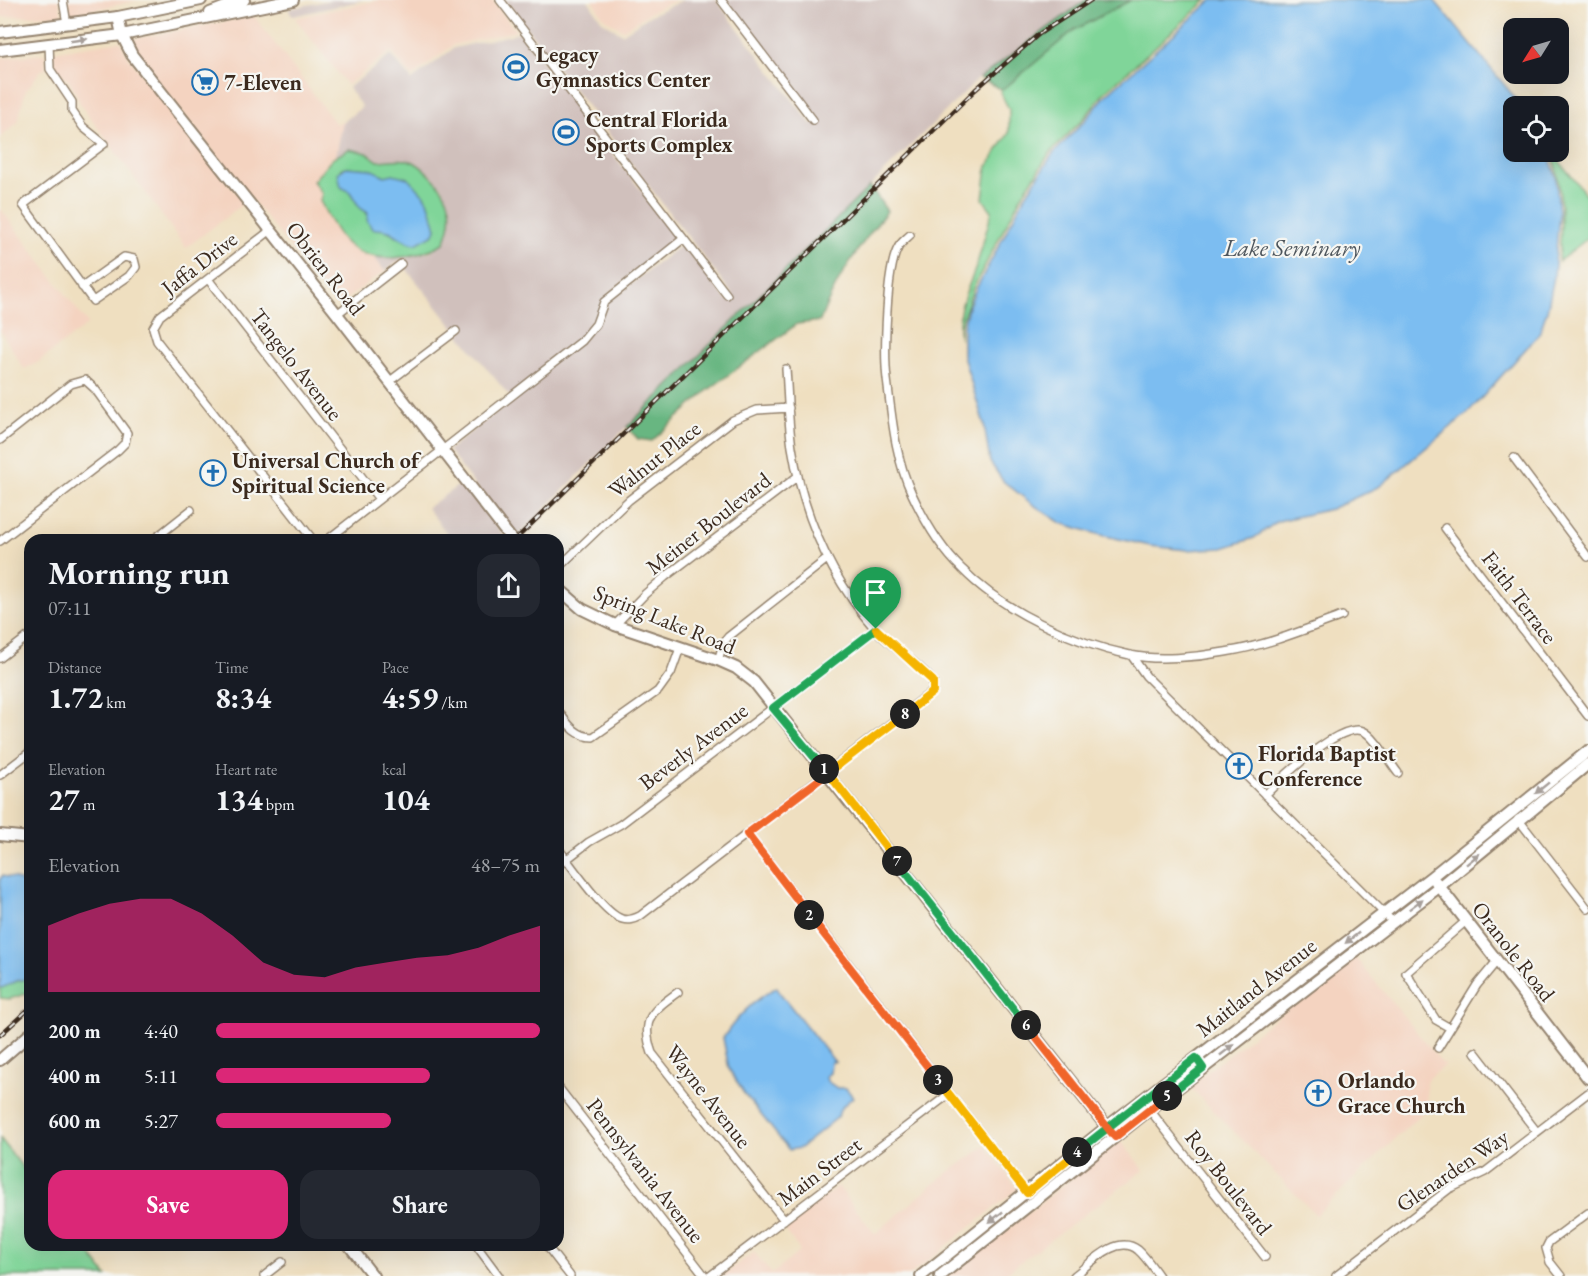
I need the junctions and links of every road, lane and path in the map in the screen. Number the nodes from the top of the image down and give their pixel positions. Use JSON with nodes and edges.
{"nodes":[{"id":1,"x":63,"y":0,"type":"edge"},
{"id":2,"x":201,"y":0,"type":"edge"},
{"id":3,"x":244,"y":0,"type":"edge"},
{"id":4,"x":293,"y":0,"type":"edge"},
{"id":5,"x":500,"y":0,"type":"edge"},
{"id":6,"x":721,"y":0,"type":"edge"},
{"id":7,"x":256,"y":4,"type":"edge"},
{"id":8,"x":118,"y":17,"type":"junction"},
{"id":9,"x":193,"y":21,"type":"junction"},
{"id":10,"x":67,"y":24,"type":"junction"},
{"id":11,"x":0,"y":32,"type":"edge"},
{"id":12,"x":122,"y":35,"type":"junction"},
{"id":13,"x":49,"y":45,"type":"junction"},
{"id":14,"x":0,"y":50,"type":"edge"},
{"id":15,"x":813,"y":120,"type":"dead end"},
{"id":16,"x":271,"y":230,"type":"junction"},
{"id":17,"x":910,"y":235,"type":"dead end"},
{"id":18,"x":683,"y":239,"type":"junction"},
{"id":19,"x":401,"y":264,"type":"dead end"},
{"id":20,"x":208,"y":279,"type":"junction"},
{"id":21,"x":82,"y":287,"type":"junction"},
{"id":22,"x":728,"y":295,"type":"dead end"},
{"id":23,"x":337,"y":314,"type":"junction"},
{"id":24,"x":456,"y":331,"type":"dead end"},
{"id":25,"x":786,"y":369,"type":"dead end"},
{"id":26,"x":390,"y":381,"type":"junction"},
{"id":27,"x":789,"y":408,"type":"junction"},
{"id":28,"x":0,"y":440,"type":"edge"},
{"id":29,"x":443,"y":450,"type":"junction"},
{"id":30,"x":1514,"y":458,"type":"dead end"},
{"id":31,"x":798,"y":477,"type":"junction"},
{"id":32,"x":379,"y":500,"type":"junction"},
{"id":33,"x":191,"y":510,"type":"dead end"},
{"id":34,"x":1445,"y":528,"type":"dead end"},
{"id":35,"x":161,"y":534,"type":"edge"},
{"id":36,"x":308,"y":534,"type":"edge"},
{"id":37,"x":335,"y":534,"type":"edge"},
{"id":38,"x":507,"y":534,"type":"edge"},
{"id":39,"x":0,"y":541,"type":"edge"},
{"id":40,"x":1588,"y":557,"type":"edge"},
{"id":41,"x":827,"y":559,"type":"junction"},
{"id":42,"x":564,"y":562,"type":"edge"},
{"id":43,"x":564,"y":593,"type":"edge"},
{"id":44,"x":1342,"y":616,"type":"dead end"},
{"id":45,"x":615,"y":625,"type":"junction"},
{"id":46,"x":876,"y":629,"type":"junction"},
{"id":47,"x":24,"y":640,"type":"edge"},
{"id":48,"x":680,"y":648,"type":"junction"},
{"id":49,"x":1131,"y":655,"type":"junction"},
{"id":50,"x":0,"y":658,"type":"edge"},
{"id":51,"x":718,"y":660,"type":"junction"},
{"id":52,"x":773,"y":708,"type":"junction"},
{"id":53,"x":1588,"y":716,"type":"edge"},
{"id":54,"x":564,"y":719,"type":"edge"},
{"id":55,"x":1588,"y":752,"type":"edge"},
{"id":56,"x":24,"y":757,"type":"edge"},
{"id":57,"x":1588,"y":764,"type":"edge"},
{"id":58,"x":828,"y":773,"type":"junction"},
{"id":59,"x":1398,"y":773,"type":"dead end"},
{"id":60,"x":0,"y":775,"type":"edge"},
{"id":61,"x":1265,"y":795,"type":"junction"},
{"id":62,"x":1512,"y":812,"type":"junction"},
{"id":63,"x":1520,"y":822,"type":"junction"},
{"id":64,"x":0,"y":834,"type":"edge"},
{"id":65,"x":747,"y":834,"type":"junction"},
{"id":66,"x":24,"y":837,"type":"edge"},
{"id":67,"x":564,"y":856,"type":"edge"},
{"id":68,"x":567,"y":860,"type":"junction"},
{"id":69,"x":564,"y":862,"type":"edge"},
{"id":70,"x":1431,"y":877,"type":"junction"},
{"id":71,"x":1440,"y":886,"type":"junction"},
{"id":72,"x":1588,"y":909,"type":"edge"},
{"id":73,"x":1384,"y":913,"type":"junction"},
{"id":74,"x":1466,"y":921,"type":"junction"},
{"id":75,"x":1393,"y":922,"type":"junction"},
{"id":76,"x":1497,"y":961,"type":"junction"},
{"id":77,"x":678,"y":992,"type":"dead end"},
{"id":78,"x":1264,"y":1006,"type":"junction"},
{"id":79,"x":1283,"y":1006,"type":"junction"},
{"id":80,"x":1450,"y":1028,"type":"junction"},
{"id":81,"x":24,"y":1039,"type":"edge"},
{"id":82,"x":1438,"y":1048,"type":"dead end"},
{"id":83,"x":1474,"y":1052,"type":"dead end"},
{"id":84,"x":1196,"y":1058,"type":"junction"},
{"id":85,"x":0,"y":1060,"type":"edge"},
{"id":86,"x":1203,"y":1068,"type":"junction"},
{"id":87,"x":1588,"y":1078,"type":"edge"},
{"id":88,"x":1588,"y":1093,"type":"edge"},
{"id":89,"x":949,"y":1094,"type":"junction"},
{"id":90,"x":564,"y":1095,"type":"edge"},
{"id":91,"x":1142,"y":1100,"type":"junction"},
{"id":92,"x":1149,"y":1110,"type":"junction"},
{"id":93,"x":1107,"y":1127,"type":"junction"},
{"id":94,"x":1537,"y":1132,"type":"junction"},
{"id":95,"x":1115,"y":1137,"type":"junction"},
{"id":96,"x":1027,"y":1193,"type":"junction"},
{"id":97,"x":1034,"y":1202,"type":"junction"},
{"id":98,"x":1588,"y":1213,"type":"edge"},
{"id":99,"x":784,"y":1220,"type":"junction"},
{"id":100,"x":354,"y":1251,"type":"edge"},
{"id":101,"x":480,"y":1251,"type":"edge"},
{"id":102,"x":551,"y":1251,"type":"edge"},
{"id":103,"x":1265,"y":1257,"type":"dead end"},
{"id":104,"x":282,"y":1262,"type":"dead end"},
{"id":105,"x":923,"y":1275,"type":"edge"},
{"id":106,"x":264,"y":1276,"type":"edge"},
{"id":107,"x":373,"y":1276,"type":"edge"},
{"id":108,"x":499,"y":1276,"type":"edge"},
{"id":109,"x":570,"y":1276,"type":"edge"},
{"id":110,"x":705,"y":1276,"type":"edge"},
{"id":111,"x":710,"y":1276,"type":"edge"},
{"id":112,"x":940,"y":1276,"type":"edge"},
{"id":113,"x":1074,"y":1276,"type":"edge"},
{"id":114,"x":1159,"y":1276,"type":"edge"},
{"id":115,"x":1336,"y":1276,"type":"edge"},
{"id":116,"x":1561,"y":1276,"type":"edge"}],
"edges":[{"from":1,"to":10,"type":"street"},
{"from":2,"to":8,"type":"main road"},
{"from":3,"to":9,"type":"main road"},
{"from":4,"to":7,"type":"main road"},
{"from":5,"to":18,"type":"street"},
{"from":6,"to":15,"type":"street"},
{"from":7,"to":9,"type":"main road"},
{"from":8,"to":10,"type":"main road"},
{"from":8,"to":12,"type":"main road","name":"Obrien Road"},
{"from":9,"to":12,"type":"main road"},
{"from":10,"to":11,"type":"main road"},
{"from":13,"to":12,"type":"main road","one_way":true},
{"from":12,"to":16,"type":"main road","name":"Obrien Road"},
{"from":13,"to":14,"type":"main road"},
{"from":13,"to":21,"type":"street"},
{"from":16,"to":20,"type":"street","name":"Jaffa Drive"},
{"from":16,"to":23,"type":"main road","name":"Obrien Road"},
{"from":17,"to":49,"type":"street"},
{"from":18,"to":22,"type":"street"},
{"from":18,"to":29,"type":"street"},
{"from":19,"to":23,"type":"street"},
{"from":20,"to":32,"type":"street","name":"Tangelo Avenue"},
{"from":20,"to":36,"type":"street","name":"Jaffa Drive"},
{"from":21,"to":21,"type":"street"},
{"from":23,"to":26,"type":"main road","name":"Obrien Road"},
{"from":24,"to":26,"type":"street"},
{"from":25,"to":27,"type":"street"},
{"from":26,"to":29,"type":"main road","name":"Obrien Road"},
{"from":27,"to":31,"type":"street"},
{"from":27,"to":42,"type":"street","name":"Walnut Place"},
{"from":28,"to":39,"type":"street"},
{"from":29,"to":32,"type":"street"},
{"from":29,"to":38,"type":"main road","name":"Obrien Road"},
{"from":30,"to":40,"type":"street"},
{"from":31,"to":41,"type":"street"},
{"from":31,"to":45,"type":"street","name":"Meiner Boulevard"},
{"from":32,"to":37,"type":"street"},
{"from":33,"to":35,"type":"street"},
{"from":34,"to":53,"type":"street","name":"Faith Terrace"},
{"from":41,"to":46,"type":"street"},
{"from":41,"to":51,"type":"street"},
{"from":43,"to":45,"type":"main road","name":"Spring Lake Road"},
{"from":44,"to":49,"type":"street"},
{"from":45,"to":48,"type":"main road","name":"Spring Lake Road"},
{"from":46,"to":52,"type":"street","name":"Beverly Avenue"},
{"from":46,"to":58,"type":"street"},
{"from":47,"to":50,"type":"street"},
{"from":48,"to":51,"type":"main road","name":"Spring Lake Road"},
{"from":48,"to":54,"type":"street"},
{"from":49,"to":61,"type":"street"},
{"from":51,"to":52,"type":"main road","name":"Spring Lake Road"},
{"from":52,"to":58,"type":"main road","name":"Spring Lake Road"},
{"from":52,"to":68,"type":"street","name":"Beverly Avenue"},
{"from":55,"to":62,"type":"main road","name":"Maitland Avenue","one_way":true},
{"from":56,"to":60,"type":"street"},
{"from":57,"to":63,"type":"main road","name":"Maitland Avenue"},
{"from":58,"to":65,"type":"street"},
{"from":58,"to":93,"type":"main road","name":"Spring Lake Road"},
{"from":59,"to":61,"type":"street"},
{"from":61,"to":73,"type":"street"},
{"from":62,"to":63,"type":"street"},
{"from":62,"to":70,"type":"main road","name":"Maitland Avenue"},
{"from":71,"to":63,"type":"main road","name":"Maitland Avenue","one_way":true},
{"from":63,"to":72,"type":"street"},
{"from":64,"to":66,"type":"main road"},
{"from":65,"to":68,"type":"street"},
{"from":65,"to":89,"type":"street"},
{"from":67,"to":68,"type":"street"},
{"from":68,"to":69,"type":"street","name":"Beverly Avenue"},
{"from":70,"to":71,"type":"main road","name":"Oranole Road"},
{"from":70,"to":73,"type":"main road","name":"Maitland Avenue"},
{"from":71,"to":74,"type":"main road","name":"Oranole Road"},
{"from":75,"to":71,"type":"main road","name":"Maitland Avenue","one_way":true},
{"from":73,"to":75,"type":"street"},
{"from":73,"to":78,"type":"main road","name":"Maitland Avenue","one_way":true},
{"from":74,"to":76,"type":"main road","name":"Oranole Road"},
{"from":74,"to":80,"type":"street"},
{"from":75,"to":79,"type":"main road","name":"Maitland Avenue"},
{"from":76,"to":80,"type":"street"},
{"from":76,"to":87,"type":"main road","name":"Oranole Road"},
{"from":77,"to":99,"type":"street","name":"Wayne Avenue"},
{"from":78,"to":79,"type":"main road"},
{"from":78,"to":84,"type":"main road","name":"Maitland Avenue"},
{"from":86,"to":79,"type":"main road","name":"Maitland Avenue","one_way":true},
{"from":80,"to":82,"type":"street"},
{"from":81,"to":85,"type":"main road"},
{"from":83,"to":94,"type":"street"},
{"from":84,"to":86,"type":"street"},
{"from":84,"to":91,"type":"main road","name":"Maitland Avenue"},
{"from":86,"to":92,"type":"main road","name":"Maitland Avenue"},
{"from":88,"to":94,"type":"street","name":"Glenarden Way"},
{"from":89,"to":96,"type":"street"},
{"from":89,"to":99,"type":"street","name":"Main Street"},
{"from":90,"to":110,"type":"street","name":"Pennsylvania Avenue"},
{"from":91,"to":92,"type":"street","name":"Roy Boulevard"},
{"from":91,"to":93,"type":"main road","name":"Maitland Avenue"},
{"from":92,"to":95,"type":"main road","name":"Maitland Avenue"},
{"from":92,"to":103,"type":"street","name":"Roy Boulevard"},
{"from":93,"to":95,"type":"main road","name":"Spring Lake Road"},
{"from":93,"to":96,"type":"main road","name":"Maitland Avenue"},
{"from":94,"to":115,"type":"street","name":"Glenarden Way"},
{"from":95,"to":97,"type":"main road","name":"Maitland Avenue"},
{"from":96,"to":97,"type":"street"},
{"from":96,"to":105,"type":"main road","name":"Maitland Avenue","one_way":true},
{"from":97,"to":112,"type":"main road","name":"Maitland Avenue"},
{"from":98,"to":116,"type":"street"},
{"from":99,"to":111,"type":"street","name":"Main Street"},
{"from":100,"to":107,"type":"main road"},
{"from":101,"to":108,"type":"street"},
{"from":102,"to":109,"type":"street"},
{"from":104,"to":106,"type":"street"},
{"from":113,"to":114,"type":"street"}]}
